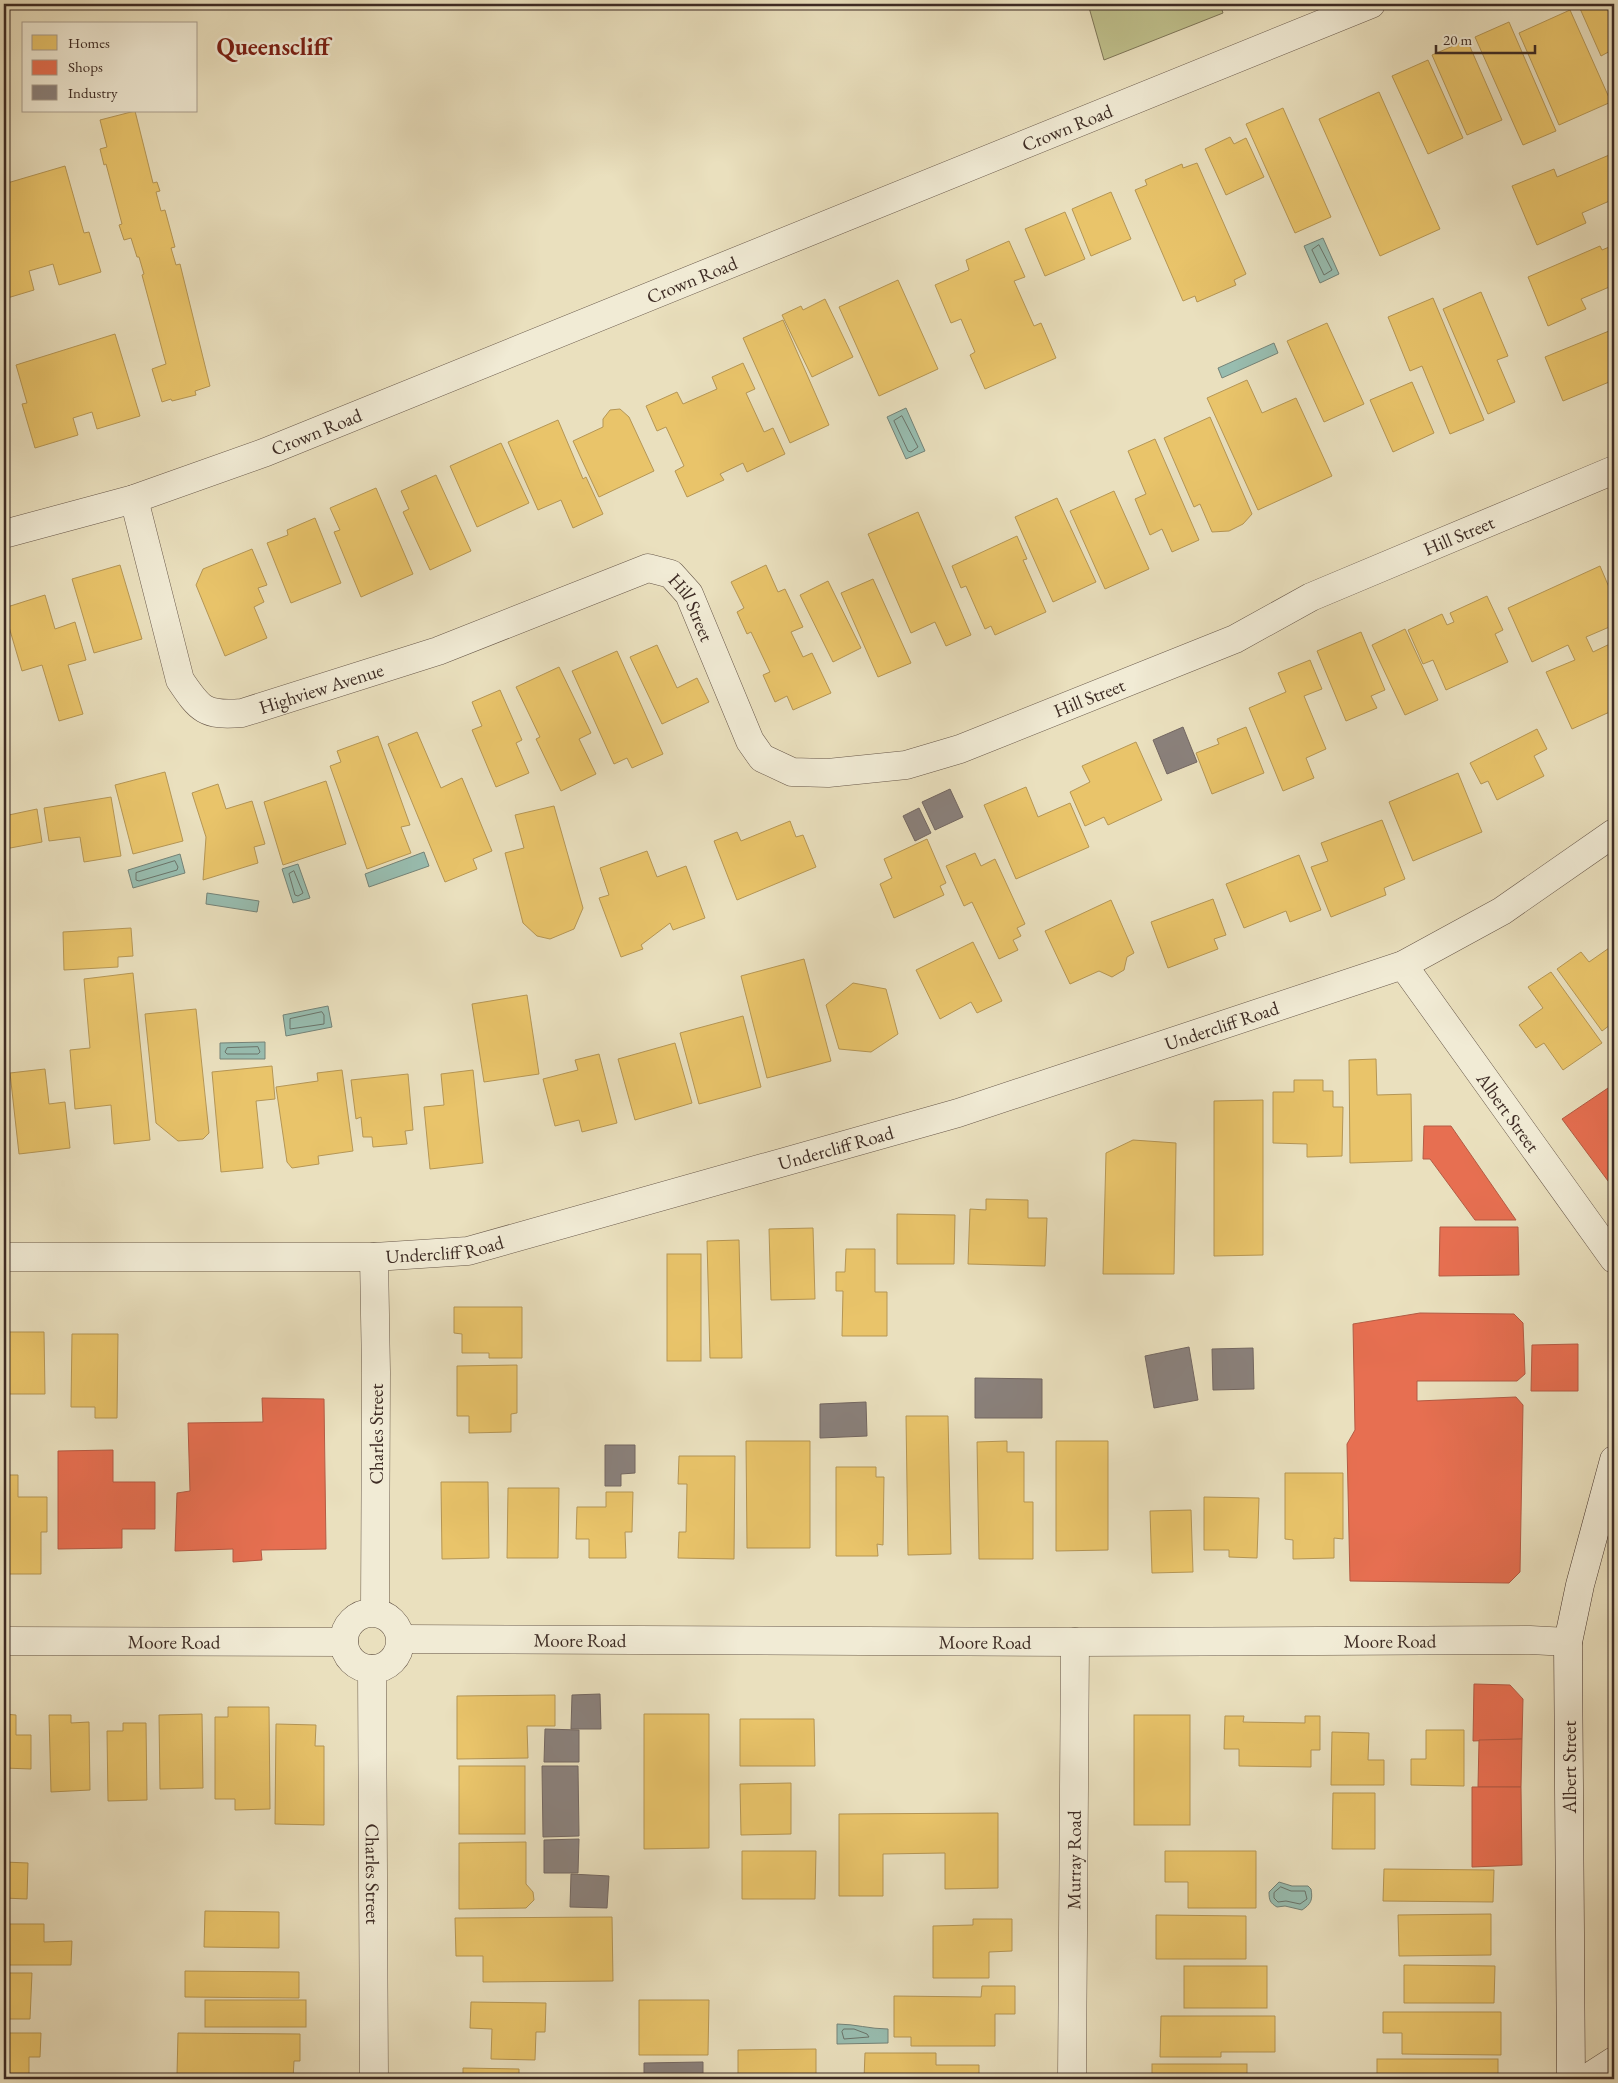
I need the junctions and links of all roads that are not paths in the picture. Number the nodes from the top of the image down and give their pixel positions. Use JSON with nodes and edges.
{"nodes":[{"id":1,"x":1371,"y":4,"type":"edge"},
{"id":2,"x":1614,"y":470,"type":"edge"},
{"id":3,"x":134,"y":499,"type":"junction"},
{"id":4,"x":4,"y":534,"type":"edge"},
{"id":5,"x":648,"y":568,"type":"joint"},
{"id":6,"x":1614,"y":833,"type":"edge"},
{"id":7,"x":1403,"y":965,"type":"junction"},
{"id":8,"x":4,"y":1257,"type":"edge"},
{"id":9,"x":374,"y":1257,"type":"junction"},
{"id":10,"x":1614,"y":1258,"type":"edge"},
{"id":11,"x":1614,"y":1460,"type":"edge"},
{"id":12,"x":375,"y":1612,"type":"junction"},
{"id":13,"x":401,"y":1639,"type":"junction"},
{"id":14,"x":4,"y":1641,"type":"edge"},
{"id":15,"x":344,"y":1642,"type":"junction"},
{"id":16,"x":1075,"y":1642,"type":"junction"},
{"id":17,"x":1568,"y":1642,"type":"junction"},
{"id":18,"x":372,"y":1669,"type":"junction"},
{"id":19,"x":1614,"y":2061,"type":"edge"},
{"id":20,"x":374,"y":2079,"type":"edge"},
{"id":21,"x":1072,"y":2079,"type":"edge"},
{"id":22,"x":1571,"y":2079,"type":"edge"},
{"id":23,"x":1586,"y":2079,"type":"edge"}],
"edges":[{"from":1,"to":3,"type":"street","name":"Crown Road"},
{"from":2,"to":5,"type":"street","name":"Hill Street"},
{"from":3,"to":4,"type":"street","name":"Crown Road"},
{"from":3,"to":5,"type":"street","name":"Highview Avenue"},
{"from":6,"to":7,"type":"street","name":"Undercliff Road"},
{"from":7,"to":9,"type":"street","name":"Undercliff Road"},
{"from":7,"to":10,"type":"street","name":"Albert Street"},
{"from":8,"to":9,"type":"street","name":"Undercliff Road"},
{"from":9,"to":12,"type":"street","name":"Charles Street"},
{"from":11,"to":17,"type":"street","name":"Albert Street"},
{"from":12,"to":13,"type":"street"},
{"from":12,"to":15,"type":"street"},
{"from":13,"to":16,"type":"street","name":"Moore Road"},
{"from":13,"to":18,"type":"street"},
{"from":14,"to":15,"type":"street","name":"Moore Road"},
{"from":15,"to":18,"type":"street"},
{"from":16,"to":17,"type":"street","name":"Moore Road"},
{"from":16,"to":21,"type":"street","name":"Murray Road"},
{"from":17,"to":22,"type":"street","name":"Albert Street"},
{"from":18,"to":20,"type":"street","name":"Charles Street"},
{"from":19,"to":23,"type":"street"}]}
